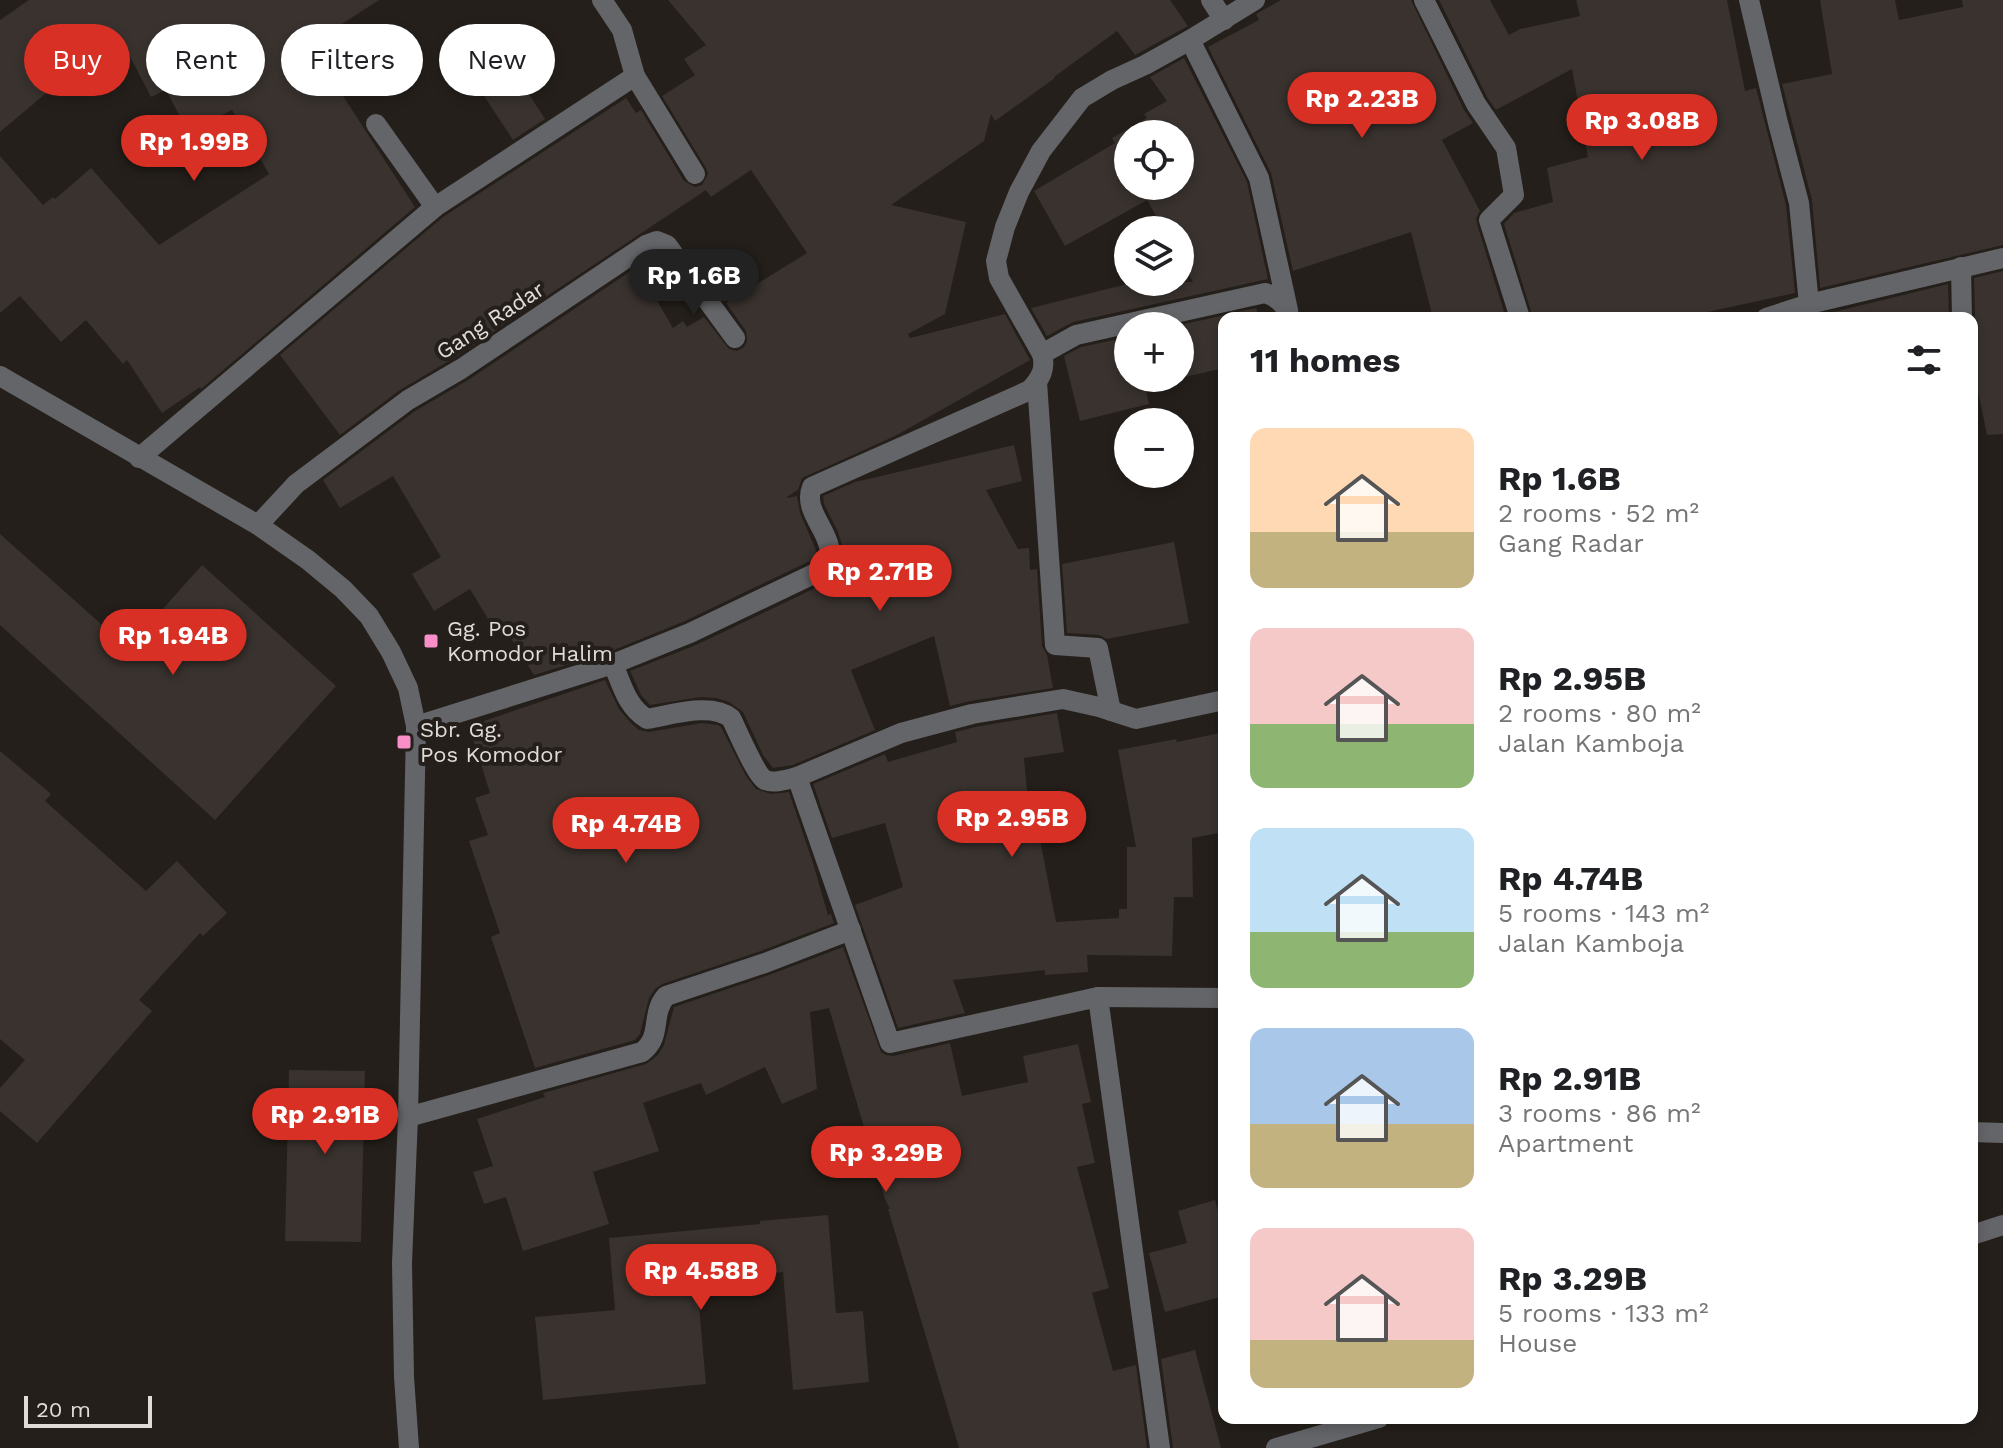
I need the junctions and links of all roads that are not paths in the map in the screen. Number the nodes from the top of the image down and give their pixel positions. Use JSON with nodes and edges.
{"nodes":[{"id":1,"x":602,"y":0,"type":"edge"},
{"id":2,"x":1211,"y":0,"type":"edge"},
{"id":3,"x":1255,"y":0,"type":"edge"},
{"id":4,"x":1424,"y":0,"type":"edge"},
{"id":5,"x":1749,"y":0,"type":"edge"},
{"id":6,"x":1224,"y":20,"type":"junction"},
{"id":7,"x":1190,"y":40,"type":"junction"},
{"id":8,"x":635,"y":76,"type":"junction"},
{"id":9,"x":376,"y":124,"type":"dead end"},
{"id":10,"x":695,"y":174,"type":"dead end"},
{"id":11,"x":435,"y":207,"type":"junction"},
{"id":12,"x":2003,"y":258,"type":"edge"},
{"id":13,"x":1961,"y":267,"type":"junction"},
{"id":14,"x":1809,"y":304,"type":"junction"},
{"id":15,"x":1287,"y":312,"type":"edge"},
{"id":16,"x":1289,"y":312,"type":"edge"},
{"id":17,"x":1518,"y":312,"type":"edge"},
{"id":18,"x":1784,"y":312,"type":"edge"},
{"id":19,"x":1962,"y":312,"type":"edge"},
{"id":20,"x":735,"y":338,"type":"dead end"},
{"id":21,"x":1042,"y":354,"type":"junction"},
{"id":22,"x":0,"y":376,"type":"edge"},
{"id":23,"x":1037,"y":382,"type":"junction"},
{"id":24,"x":139,"y":458,"type":"junction"},
{"id":25,"x":258,"y":525,"type":"junction"},
{"id":26,"x":613,"y":664,"type":"junction"},
{"id":27,"x":1218,"y":701,"type":"edge"},
{"id":28,"x":1111,"y":711,"type":"junction"},
{"id":29,"x":416,"y":726,"type":"junction"},
{"id":30,"x":797,"y":777,"type":"junction"},
{"id":31,"x":851,"y":930,"type":"junction"},
{"id":32,"x":1098,"y":997,"type":"junction"},
{"id":33,"x":1218,"y":998,"type":"edge"},
{"id":34,"x":408,"y":1117,"type":"junction"},
{"id":35,"x":1978,"y":1132,"type":"edge"},
{"id":36,"x":2003,"y":1133,"type":"edge"},
{"id":37,"x":2003,"y":1225,"type":"edge"},
{"id":38,"x":1978,"y":1233,"type":"edge"},
{"id":39,"x":1358,"y":1424,"type":"edge"},
{"id":40,"x":409,"y":1448,"type":"edge"},
{"id":41,"x":1160,"y":1448,"type":"edge"},
{"id":42,"x":1276,"y":1448,"type":"edge"}],
"edges":[{"from":1,"to":8,"type":"street"},
{"from":2,"to":6,"type":"street"},
{"from":3,"to":6,"type":"street"},
{"from":4,"to":17,"type":"street"},
{"from":5,"to":14,"type":"street"},
{"from":6,"to":7,"type":"street"},
{"from":7,"to":16,"type":"street"},
{"from":7,"to":21,"type":"street"},
{"from":8,"to":10,"type":"street"},
{"from":8,"to":11,"type":"street"},
{"from":9,"to":11,"type":"street"},
{"from":11,"to":24,"type":"street"},
{"from":12,"to":13,"type":"street"},
{"from":13,"to":14,"type":"street"},
{"from":13,"to":19,"type":"street"},
{"from":14,"to":18,"type":"street"},
{"from":15,"to":21,"type":"street"},
{"from":20,"to":25,"type":"street","name":"Gang Radar"},
{"from":21,"to":23,"type":"street"},
{"from":22,"to":24,"type":"street"},
{"from":23,"to":26,"type":"street"},
{"from":23,"to":28,"type":"street"},
{"from":24,"to":25,"type":"street"},
{"from":25,"to":29,"type":"street"},
{"from":26,"to":29,"type":"street"},
{"from":26,"to":30,"type":"street"},
{"from":27,"to":28,"type":"street"},
{"from":28,"to":30,"type":"street"},
{"from":29,"to":34,"type":"street"},
{"from":30,"to":31,"type":"street"},
{"from":31,"to":32,"type":"street"},
{"from":31,"to":34,"type":"street"},
{"from":32,"to":33,"type":"street"},
{"from":32,"to":41,"type":"street"},
{"from":34,"to":40,"type":"street"},
{"from":35,"to":36,"type":"street"},
{"from":37,"to":38,"type":"street"},
{"from":39,"to":42,"type":"street"}]}
